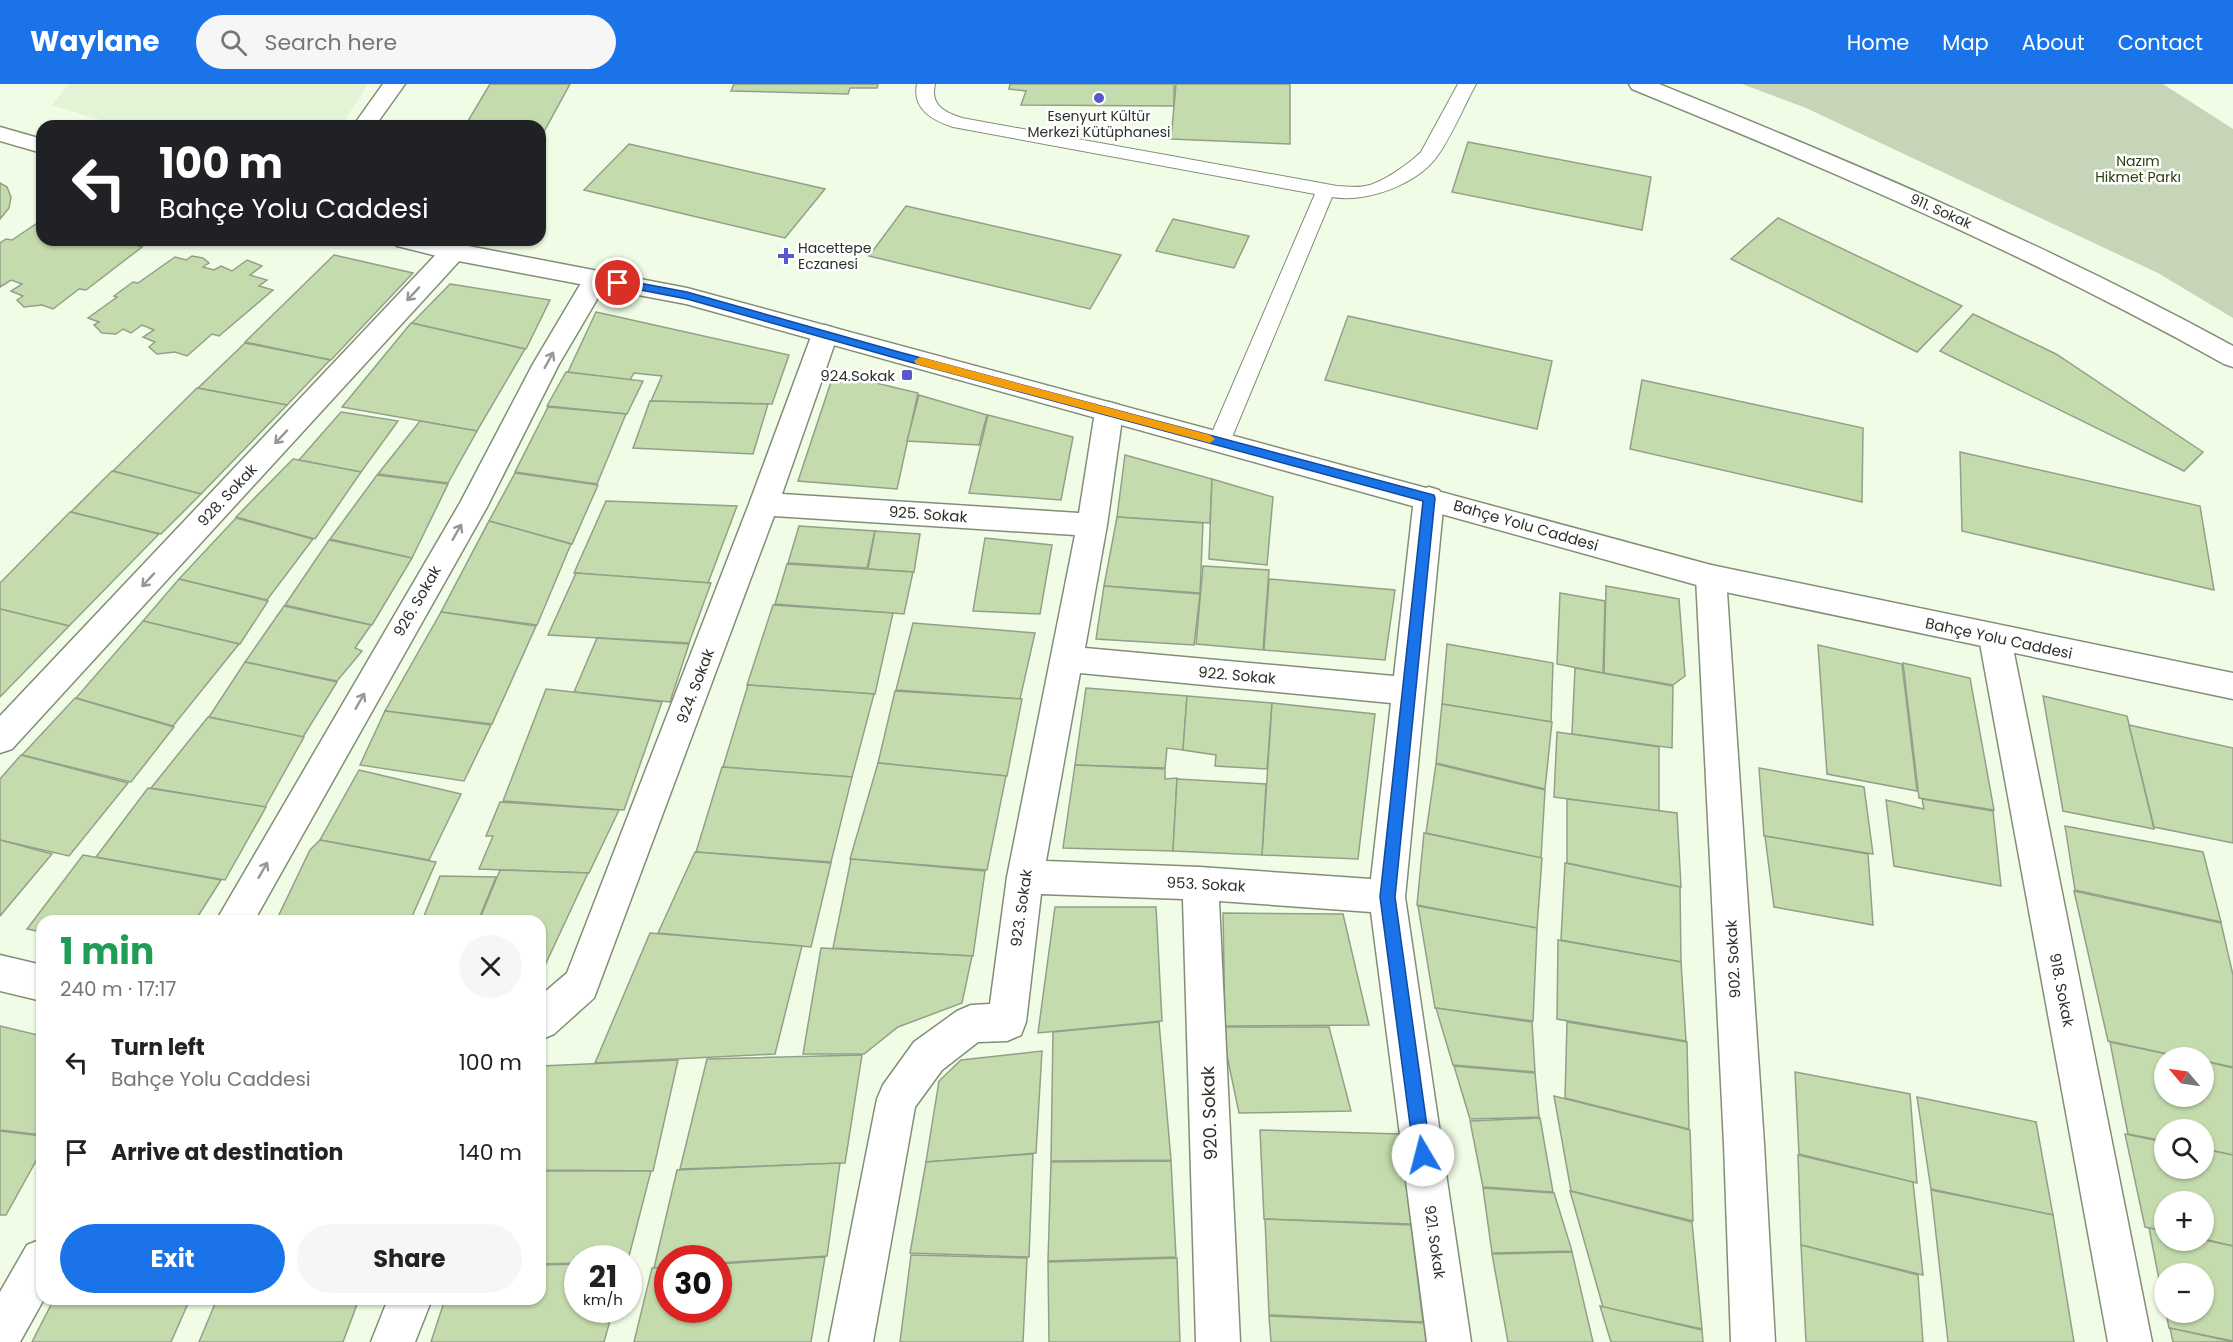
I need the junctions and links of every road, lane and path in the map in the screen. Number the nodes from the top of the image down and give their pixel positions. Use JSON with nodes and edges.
{"nodes":[{"id":1,"x":394,"y":84,"type":"edge"},
{"id":2,"x":926,"y":84,"type":"edge"},
{"id":3,"x":1467,"y":84,"type":"edge"},
{"id":4,"x":1640,"y":84,"type":"edge"},
{"id":5,"x":368,"y":120,"type":"edge"},
{"id":6,"x":0,"y":134,"type":"edge"},
{"id":7,"x":36,"y":144,"type":"edge"},
{"id":8,"x":1326,"y":190,"type":"junction"},
{"id":9,"x":430,"y":246,"type":"edge"},
{"id":10,"x":453,"y":252,"type":"junction"},
{"id":11,"x":596,"y":279,"type":"junction"},
{"id":12,"x":825,"y":334,"type":"junction"},
{"id":13,"x":2233,"y":358,"type":"edge"},
{"id":14,"x":1109,"y":412,"type":"junction"},
{"id":15,"x":1219,"y":442,"type":"junction"},
{"id":16,"x":1429,"y":498,"type":"junction"},
{"id":17,"x":764,"y":504,"type":"junction"},
{"id":18,"x":1092,"y":525,"type":"junction"},
{"id":19,"x":1712,"y":577,"type":"junction"},
{"id":20,"x":1995,"y":638,"type":"junction"},
{"id":21,"x":1066,"y":659,"type":"junction"},
{"id":22,"x":2233,"y":686,"type":"edge"},
{"id":23,"x":1409,"y":691,"type":"junction"},
{"id":24,"x":0,"y":739,"type":"edge"},
{"id":25,"x":1025,"y":877,"type":"junction"},
{"id":26,"x":1200,"y":883,"type":"junction"},
{"id":27,"x":1387,"y":897,"type":"junction"},
{"id":28,"x":237,"y":915,"type":"edge"},
{"id":29,"x":0,"y":973,"type":"edge"},
{"id":30,"x":36,"y":982,"type":"edge"},
{"id":31,"x":546,"y":1016,"type":"edge"},
{"id":32,"x":36,"y":1271,"type":"edge"},
{"id":33,"x":408,"y":1305,"type":"edge"},
{"id":34,"x":0,"y":1334,"type":"edge"},
{"id":35,"x":393,"y":1342,"type":"edge"},
{"id":36,"x":851,"y":1342,"type":"edge"},
{"id":37,"x":1218,"y":1342,"type":"edge"},
{"id":38,"x":1449,"y":1342,"type":"edge"},
{"id":39,"x":1753,"y":1342,"type":"edge"},
{"id":40,"x":2130,"y":1342,"type":"edge"}],
"edges":[{"from":1,"to":5,"type":"street"},
{"from":2,"to":8,"type":"lane"},
{"from":3,"to":8,"type":"lane"},
{"from":4,"to":13,"type":"street","name":"911. Sokak"},
{"from":6,"to":7,"type":"street"},
{"from":8,"to":15,"type":"lane"},
{"from":9,"to":10,"type":"street","name":"Bahçe Yolu Caddesi"},
{"from":10,"to":11,"type":"street","name":"Bahçe Yolu Caddesi"},
{"from":10,"to":24,"type":"street","name":"928. Sokak","one_way":true},
{"from":11,"to":12,"type":"street","name":"Bahçe Yolu Caddesi"},
{"from":28,"to":11,"type":"street","name":"926. Sokak","one_way":true},
{"from":12,"to":14,"type":"street","name":"Bahçe Yolu Caddesi"},
{"from":12,"to":17,"type":"street","name":"924. Sokak"},
{"from":14,"to":15,"type":"street","name":"Bahçe Yolu Caddesi"},
{"from":14,"to":18,"type":"street","name":"923. Sokak"},
{"from":15,"to":16,"type":"street","name":"Bahçe Yolu Caddesi"},
{"from":16,"to":19,"type":"street","name":"Bahçe Yolu Caddesi"},
{"from":16,"to":23,"type":"street","name":"921. Sokak"},
{"from":17,"to":18,"type":"street","name":"925. Sokak"},
{"from":17,"to":31,"type":"street","name":"924. Sokak"},
{"from":18,"to":21,"type":"street","name":"923. Sokak"},
{"from":19,"to":20,"type":"street","name":"Bahçe Yolu Caddesi"},
{"from":19,"to":39,"type":"street","name":"902. Sokak"},
{"from":20,"to":22,"type":"street","name":"Bahçe Yolu Caddesi"},
{"from":20,"to":40,"type":"street","name":"918. Sokak"},
{"from":21,"to":23,"type":"street","name":"922. Sokak"},
{"from":21,"to":25,"type":"street","name":"923. Sokak"},
{"from":23,"to":27,"type":"street","name":"921. Sokak"},
{"from":25,"to":26,"type":"street","name":"953. Sokak"},
{"from":25,"to":36,"type":"street","name":"923. Sokak"},
{"from":26,"to":27,"type":"street","name":"953. Sokak"},
{"from":26,"to":37,"type":"street","name":"920. Sokak"},
{"from":27,"to":38,"type":"street","name":"921. Sokak"},
{"from":29,"to":30,"type":"street"},
{"from":32,"to":34,"type":"street"},
{"from":33,"to":35,"type":"street"}]}
